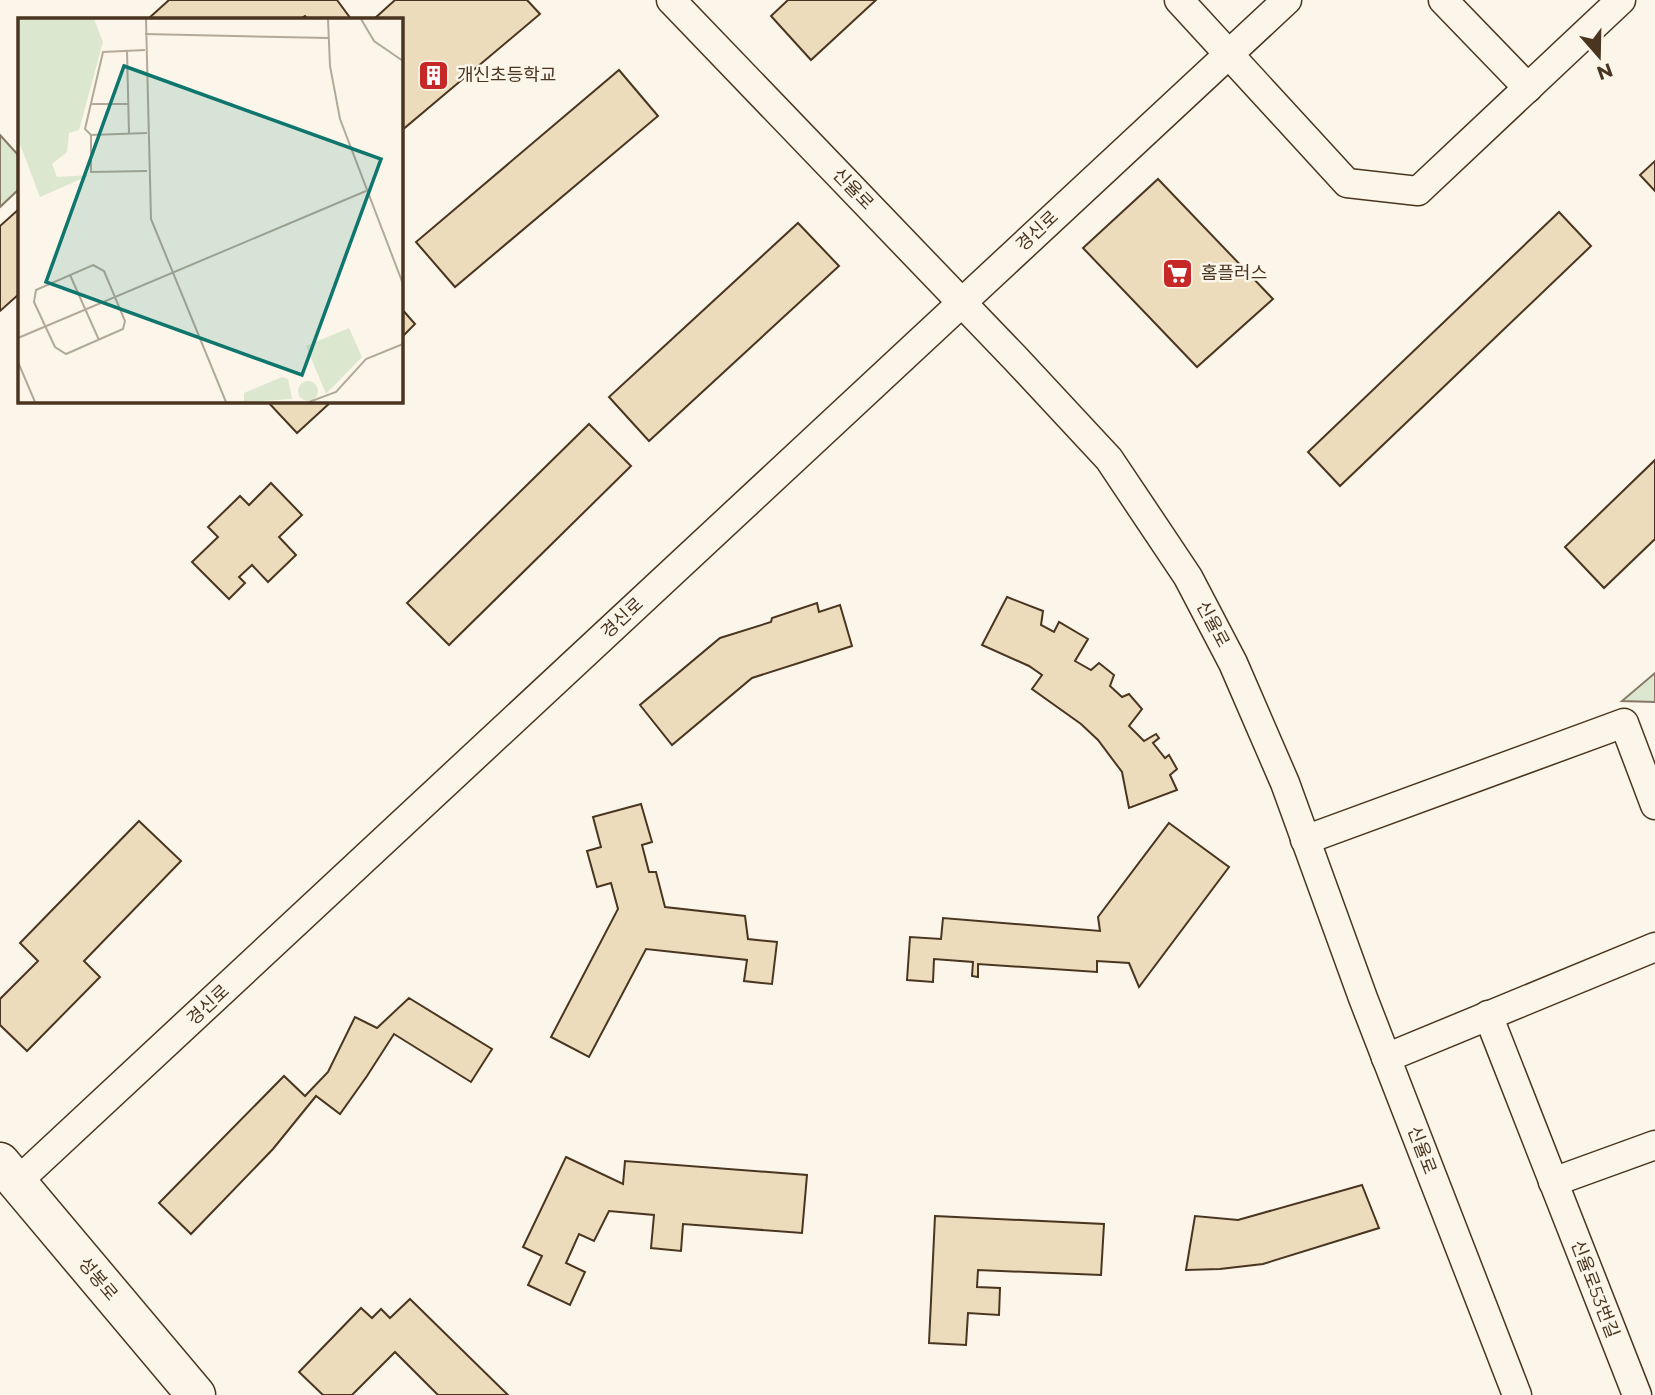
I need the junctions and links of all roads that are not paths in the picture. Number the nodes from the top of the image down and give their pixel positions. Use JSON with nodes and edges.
{"nodes":[{"id":1,"x":671,"y":0,"type":"edge"},
{"id":2,"x":1179,"y":0,"type":"edge"},
{"id":3,"x":1287,"y":0,"type":"edge"},
{"id":4,"x":1443,"y":0,"type":"edge"},
{"id":5,"x":1621,"y":0,"type":"edge"},
{"id":6,"x":1228,"y":54,"type":"junction"},
{"id":7,"x":1528,"y":88,"type":"junction"},
{"id":8,"x":961,"y":302,"type":"junction"},
{"id":9,"x":1655,"y":805,"type":"edge"},
{"id":10,"x":1305,"y":840,"type":"junction"},
{"id":11,"x":1655,"y":947,"type":"edge"},
{"id":12,"x":1488,"y":1015,"type":"junction"},
{"id":13,"x":1386,"y":1058,"type":"junction"},
{"id":14,"x":1655,"y":1145,"type":"edge"},
{"id":15,"x":8,"y":1172,"type":"edge"},
{"id":16,"x":1553,"y":1182,"type":"junction"},
{"id":17,"x":196,"y":1395,"type":"edge"},
{"id":18,"x":1517,"y":1395,"type":"edge"},
{"id":19,"x":1637,"y":1395,"type":"edge"}],
"edges":[{"from":1,"to":8,"type":"street","name":"신율로"},
{"from":2,"to":6,"type":"street"},
{"from":3,"to":6,"type":"street","name":"경신로"},
{"from":4,"to":7,"type":"street"},
{"from":5,"to":7,"type":"street"},
{"from":6,"to":7,"type":"street"},
{"from":6,"to":8,"type":"street","name":"경신로"},
{"from":8,"to":10,"type":"street","name":"신율로"},
{"from":8,"to":15,"type":"street","name":"경신로"},
{"from":9,"to":10,"type":"street"},
{"from":10,"to":13,"type":"street","name":"신율로"},
{"from":11,"to":12,"type":"street"},
{"from":12,"to":13,"type":"street"},
{"from":12,"to":16,"type":"street","name":"신율로53번길"},
{"from":13,"to":18,"type":"street","name":"신율로"},
{"from":14,"to":16,"type":"street"},
{"from":15,"to":17,"type":"street","name":"성봉로"},
{"from":16,"to":19,"type":"street","name":"신율로53번길"}]}
